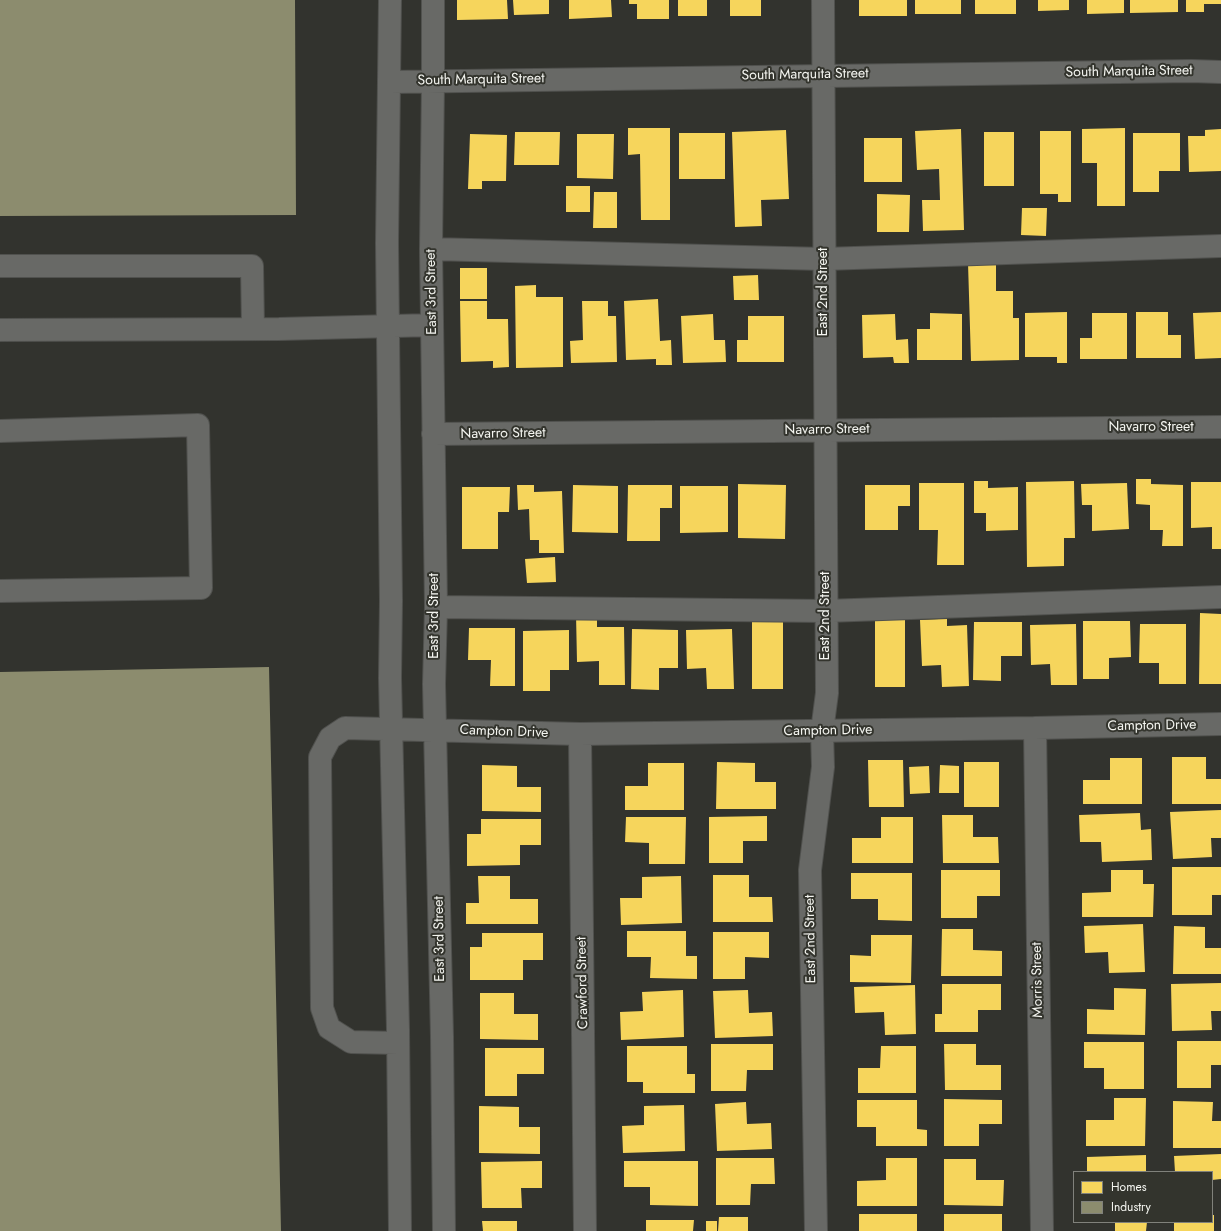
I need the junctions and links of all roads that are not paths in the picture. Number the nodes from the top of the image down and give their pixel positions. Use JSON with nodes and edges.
{"nodes":[{"id":1,"x":390,"y":0,"type":"edge"},
{"id":2,"x":432,"y":0,"type":"edge"},
{"id":3,"x":823,"y":0,"type":"edge"},
{"id":4,"x":1221,"y":72,"type":"edge"},
{"id":5,"x":824,"y":75,"type":"junction"},
{"id":6,"x":433,"y":80,"type":"junction"},
{"id":7,"x":390,"y":82,"type":"junction"},
{"id":8,"x":1221,"y":246,"type":"edge"},
{"id":9,"x":431,"y":249,"type":"junction"},
{"id":10,"x":824,"y":259,"type":"junction"},
{"id":11,"x":0,"y":266,"type":"edge"},
{"id":12,"x":388,"y":325,"type":"junction"},
{"id":13,"x":432,"y":325,"type":"junction"},
{"id":14,"x":253,"y":328,"type":"junction"},
{"id":15,"x":0,"y":330,"type":"edge"},
{"id":16,"x":1221,"y":427,"type":"edge"},
{"id":17,"x":826,"y":430,"type":"junction"},
{"id":18,"x":0,"y":431,"type":"edge"},
{"id":19,"x":433,"y":434,"type":"junction"},
{"id":20,"x":0,"y":591,"type":"edge"},
{"id":21,"x":1221,"y":597,"type":"edge"},
{"id":22,"x":436,"y":607,"type":"junction"},
{"id":23,"x":826,"y":611,"type":"junction"},
{"id":24,"x":1221,"y":724,"type":"edge"},
{"id":25,"x":1035,"y":728,"type":"junction"},
{"id":26,"x":392,"y":729,"type":"junction"},
{"id":27,"x":435,"y":730,"type":"junction"},
{"id":28,"x":822,"y":731,"type":"junction"},
{"id":29,"x":580,"y":734,"type":"junction"},
{"id":30,"x":398,"y":1043,"type":"junction"},
{"id":31,"x":400,"y":1231,"type":"edge"},
{"id":32,"x":444,"y":1231,"type":"edge"},
{"id":33,"x":585,"y":1231,"type":"edge"},
{"id":34,"x":816,"y":1231,"type":"edge"},
{"id":35,"x":1042,"y":1231,"type":"edge"}],
"edges":[{"from":1,"to":7,"type":"street"},
{"from":2,"to":6,"type":"street","name":"East 3rd Street"},
{"from":3,"to":5,"type":"street","name":"East 2nd Street"},
{"from":4,"to":5,"type":"street","name":"South Marquita Street"},
{"from":5,"to":6,"type":"street","name":"South Marquita Street"},
{"from":5,"to":10,"type":"street","name":"East 2nd Street"},
{"from":6,"to":7,"type":"street","name":"South Marquita Street"},
{"from":6,"to":9,"type":"street","name":"East 3rd Street"},
{"from":7,"to":12,"type":"street"},
{"from":8,"to":10,"type":"street"},
{"from":9,"to":10,"type":"street"},
{"from":9,"to":13,"type":"street","name":"East 3rd Street"},
{"from":10,"to":17,"type":"street","name":"East 2nd Street"},
{"from":11,"to":14,"type":"street"},
{"from":12,"to":13,"type":"street"},
{"from":12,"to":14,"type":"street"},
{"from":12,"to":26,"type":"street"},
{"from":13,"to":19,"type":"street","name":"East 3rd Street"},
{"from":14,"to":15,"type":"street"},
{"from":16,"to":17,"type":"street","name":"Navarro Street"},
{"from":17,"to":19,"type":"street","name":"Navarro Street"},
{"from":17,"to":23,"type":"street","name":"East 2nd Street"},
{"from":18,"to":20,"type":"street"},
{"from":19,"to":22,"type":"street","name":"East 3rd Street"},
{"from":21,"to":23,"type":"street"},
{"from":22,"to":23,"type":"street"},
{"from":22,"to":27,"type":"street","name":"East 3rd Street"},
{"from":23,"to":28,"type":"street","name":"East 2nd Street"},
{"from":24,"to":25,"type":"street","name":"Campton Drive"},
{"from":25,"to":28,"type":"street","name":"Campton Drive"},
{"from":25,"to":35,"type":"street","name":"Morris Street"},
{"from":26,"to":27,"type":"street","name":"Campton Drive"},
{"from":26,"to":30,"type":"street"},
{"from":26,"to":30,"type":"street","name":"Campton Drive"},
{"from":27,"to":29,"type":"street","name":"Campton Drive"},
{"from":27,"to":32,"type":"street","name":"East 3rd Street"},
{"from":28,"to":29,"type":"street","name":"Campton Drive"},
{"from":28,"to":34,"type":"street","name":"East 2nd Street"},
{"from":29,"to":33,"type":"street","name":"Crawford Street"},
{"from":30,"to":31,"type":"street"}]}
